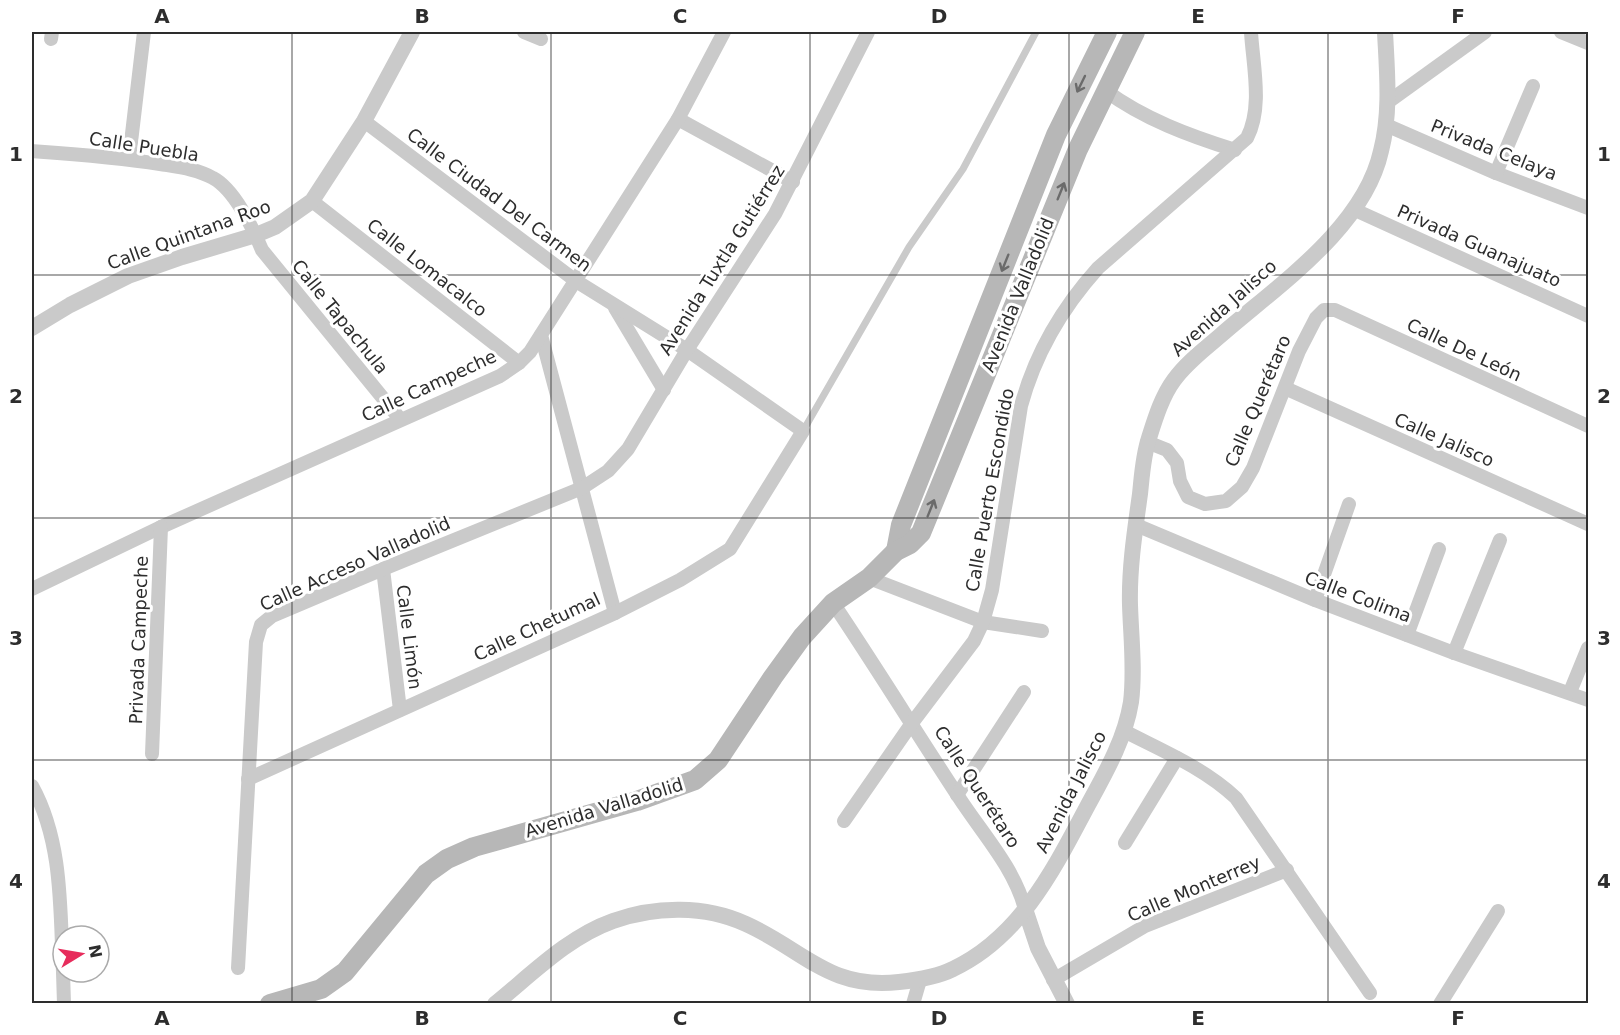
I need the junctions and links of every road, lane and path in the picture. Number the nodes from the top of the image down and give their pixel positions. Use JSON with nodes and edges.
{"nodes":[{"id":1,"x":144,"y":32,"type":"edge"},
{"id":2,"x":412,"y":32,"type":"edge"},
{"id":3,"x":524,"y":32,"type":"edge"},
{"id":4,"x":724,"y":32,"type":"edge"},
{"id":5,"x":868,"y":32,"type":"edge"},
{"id":6,"x":1036,"y":32,"type":"edge"},
{"id":7,"x":1107,"y":32,"type":"edge"},
{"id":8,"x":1135,"y":32,"type":"edge"},
{"id":9,"x":1251,"y":32,"type":"edge"},
{"id":10,"x":1385,"y":32,"type":"edge"},
{"id":11,"x":1485,"y":32,"type":"edge"},
{"id":12,"x":1562,"y":32,"type":"edge"},
{"id":13,"x":541,"y":39,"type":"dead end"},
{"id":14,"x":1588,"y":43,"type":"edge"},
{"id":15,"x":1533,"y":86,"type":"dead end"},
{"id":16,"x":1106,"y":91,"type":"junction"},
{"id":17,"x":1388,"y":102,"type":"junction"},
{"id":18,"x":678,"y":119,"type":"junction"},
{"id":19,"x":364,"y":121,"type":"junction"},
{"id":20,"x":1386,"y":125,"type":"junction"},
{"id":21,"x":1235,"y":150,"type":"junction"},
{"id":22,"x":32,"y":151,"type":"edge"},
{"id":23,"x":129,"y":159,"type":"junction"},
{"id":24,"x":1496,"y":173,"type":"junction"},
{"id":25,"x":793,"y":182,"type":"junction"},
{"id":26,"x":312,"y":201,"type":"junction"},
{"id":27,"x":1588,"y":207,"type":"edge"},
{"id":28,"x":1355,"y":210,"type":"junction"},
{"id":29,"x":256,"y":235,"type":"junction"},
{"id":30,"x":576,"y":281,"type":"junction"},
{"id":31,"x":614,"y":306,"type":"junction"},
{"id":32,"x":1324,"y":310,"type":"joint"},
{"id":33,"x":1588,"y":316,"type":"edge"},
{"id":34,"x":32,"y":328,"type":"edge"},
{"id":35,"x":541,"y":335,"type":"junction"},
{"id":36,"x":687,"y":350,"type":"junction"},
{"id":37,"x":519,"y":363,"type":"junction"},
{"id":38,"x":1285,"y":388,"type":"junction"},
{"id":39,"x":663,"y":390,"type":"junction"},
{"id":40,"x":400,"y":419,"type":"junction"},
{"id":41,"x":1588,"y":426,"type":"edge"},
{"id":42,"x":803,"y":430,"type":"junction"},
{"id":43,"x":1147,"y":442,"type":"junction"},
{"id":44,"x":582,"y":488,"type":"junction"},
{"id":45,"x":1349,"y":504,"type":"dead end"},
{"id":46,"x":1588,"y":524,"type":"edge"},
{"id":47,"x":1136,"y":525,"type":"junction"},
{"id":48,"x":161,"y":527,"type":"junction"},
{"id":49,"x":1500,"y":540,"type":"dead end"},
{"id":50,"x":1439,"y":549,"type":"dead end"},
{"id":51,"x":896,"y":551,"type":"junction"},
{"id":52,"x":383,"y":569,"type":"junction"},
{"id":53,"x":869,"y":578,"type":"junction"},
{"id":54,"x":32,"y":589,"type":"edge"},
{"id":55,"x":1315,"y":600,"type":"junction"},
{"id":56,"x":834,"y":603,"type":"junction"},
{"id":57,"x":615,"y":613,"type":"junction"},
{"id":58,"x":983,"y":622,"type":"junction"},
{"id":59,"x":1042,"y":631,"type":"dead end"},
{"id":60,"x":1407,"y":635,"type":"junction"},
{"id":61,"x":1588,"y":648,"type":"edge"},
{"id":62,"x":1454,"y":653,"type":"junction"},
{"id":63,"x":1024,"y":692,"type":"dead end"},
{"id":64,"x":1570,"y":692,"type":"junction"},
{"id":65,"x":1588,"y":700,"type":"edge"},
{"id":66,"x":400,"y":710,"type":"junction"},
{"id":67,"x":912,"y":723,"type":"junction"},
{"id":68,"x":1124,"y":731,"type":"junction"},
{"id":69,"x":152,"y":754,"type":"dead end"},
{"id":70,"x":1178,"y":758,"type":"junction"},
{"id":71,"x":248,"y":779,"type":"junction"},
{"id":72,"x":32,"y":786,"type":"edge"},
{"id":73,"x":957,"y":795,"type":"junction"},
{"id":74,"x":844,"y":821,"type":"dead end"},
{"id":75,"x":1125,"y":843,"type":"dead end"},
{"id":76,"x":1287,"y":870,"type":"junction"},
{"id":77,"x":1025,"y":909,"type":"junction"},
{"id":78,"x":1498,"y":911,"type":"dead end"},
{"id":79,"x":61,"y":924,"type":"edge"},
{"id":80,"x":237,"y":968,"type":"dead end"},
{"id":81,"x":920,"y":980,"type":"junction"},
{"id":82,"x":1053,"y":980,"type":"junction"},
{"id":83,"x":63,"y":984,"type":"edge"},
{"id":84,"x":1370,"y":993,"type":"dead end"},
{"id":85,"x":64,"y":1004,"type":"edge"},
{"id":86,"x":270,"y":1004,"type":"edge"},
{"id":87,"x":495,"y":1004,"type":"edge"},
{"id":88,"x":914,"y":1004,"type":"edge"},
{"id":89,"x":1066,"y":1004,"type":"edge"},
{"id":90,"x":1440,"y":1004,"type":"edge"}],
"edges":[{"from":1,"to":23,"type":"street"},
{"from":2,"to":19,"type":"street","name":"Calle Quintana Roo"},
{"from":3,"to":13,"type":"street"},
{"from":4,"to":18,"type":"street","name":"Calle Campeche"},
{"from":5,"to":25,"type":"street","name":"Avenida Tuxtla Gutiérrez"},
{"from":6,"to":42,"type":"lane"},
{"from":7,"to":51,"type":"main road","name":"Avenida Valladolid","one_way":true},
{"from":8,"to":16,"type":"main road","name":"Avenida Valladolid"},
{"from":9,"to":21,"type":"street","name":"Calle Puerto Escondido"},
{"from":10,"to":17,"type":"street","name":"Avenida Jalisco"},
{"from":11,"to":17,"type":"street"},
{"from":12,"to":14,"type":"street"},
{"from":15,"to":24,"type":"street"},
{"from":16,"to":21,"type":"street"},
{"from":51,"to":16,"type":"main road","name":"Avenida Valladolid","one_way":true},
{"from":17,"to":20,"type":"street","name":"Avenida Jalisco"},
{"from":18,"to":25,"type":"street"},
{"from":18,"to":30,"type":"street","name":"Calle Campeche"},
{"from":19,"to":26,"type":"street","name":"Calle Quintana Roo"},
{"from":19,"to":30,"type":"street","name":"Calle Ciudad Del Carmen"},
{"from":20,"to":24,"type":"street","name":"Privada Celaya"},
{"from":20,"to":28,"type":"street","name":"Avenida Jalisco"},
{"from":21,"to":58,"type":"street","name":"Calle Puerto Escondido"},
{"from":22,"to":23,"type":"street","name":"Calle Puebla"},
{"from":23,"to":29,"type":"street","name":"Calle Puebla"},
{"from":24,"to":27,"type":"street","name":"Privada Celaya"},
{"from":25,"to":36,"type":"street","name":"Avenida Tuxtla Gutiérrez"},
{"from":26,"to":29,"type":"street","name":"Calle Quintana Roo"},
{"from":26,"to":37,"type":"street","name":"Calle Lomacalco"},
{"from":28,"to":33,"type":"street","name":"Privada Guanajuato"},
{"from":28,"to":43,"type":"street","name":"Avenida Jalisco"},
{"from":29,"to":34,"type":"street","name":"Calle Quintana Roo"},
{"from":29,"to":40,"type":"street","name":"Calle Tapachula"},
{"from":30,"to":31,"type":"street","name":"Calle Ciudad Del Carmen"},
{"from":30,"to":35,"type":"street","name":"Calle Campeche"},
{"from":31,"to":36,"type":"street","name":"Calle Ciudad Del Carmen"},
{"from":31,"to":39,"type":"street"},
{"from":32,"to":38,"type":"street","name":"Calle Querétaro"},
{"from":32,"to":41,"type":"street","name":"Calle De León"},
{"from":35,"to":37,"type":"street","name":"Calle Campeche"},
{"from":35,"to":44,"type":"street","name":"Calle Chetumal"},
{"from":36,"to":39,"type":"street","name":"Avenida Tuxtla Gutiérrez"},
{"from":36,"to":42,"type":"street","name":"Calle Ciudad Del Carmen"},
{"from":37,"to":40,"type":"street","name":"Calle Campeche"},
{"from":38,"to":43,"type":"street","name":"Calle Querétaro"},
{"from":38,"to":46,"type":"street","name":"Calle Jalisco"},
{"from":39,"to":44,"type":"street","name":"Avenida Tuxtla Gutiérrez"},
{"from":40,"to":48,"type":"street","name":"Calle Campeche"},
{"from":42,"to":57,"type":"street"},
{"from":43,"to":47,"type":"street","name":"Avenida Jalisco"},
{"from":44,"to":52,"type":"street","name":"Calle Acceso Valladolid"},
{"from":44,"to":57,"type":"street","name":"Calle Chetumal"},
{"from":45,"to":55,"type":"street"},
{"from":47,"to":55,"type":"street","name":"Calle Colima"},
{"from":47,"to":68,"type":"street","name":"Avenida Jalisco"},
{"from":48,"to":54,"type":"street","name":"Calle Campeche"},
{"from":48,"to":69,"type":"street","name":"Privada Campeche"},
{"from":49,"to":62,"type":"street"},
{"from":50,"to":60,"type":"street"},
{"from":51,"to":53,"type":"main road","name":"Avenida Valladolid"},
{"from":52,"to":66,"type":"street","name":"Calle Limón"},
{"from":52,"to":71,"type":"street","name":"Calle Acceso Valladolid"},
{"from":53,"to":56,"type":"main road","name":"Avenida Valladolid"},
{"from":53,"to":58,"type":"street"},
{"from":55,"to":60,"type":"street","name":"Calle Colima"},
{"from":56,"to":67,"type":"street","name":"Calle Querétaro"},
{"from":56,"to":86,"type":"main road","name":"Avenida Valladolid"},
{"from":57,"to":66,"type":"street","name":"Calle Chetumal"},
{"from":58,"to":59,"type":"street"},
{"from":58,"to":67,"type":"street","name":"Calle Puerto Escondido"},
{"from":60,"to":62,"type":"street","name":"Calle Colima"},
{"from":61,"to":64,"type":"street"},
{"from":62,"to":64,"type":"street","name":"Calle Colima"},
{"from":63,"to":73,"type":"street"},
{"from":64,"to":65,"type":"street","name":"Calle Colima"},
{"from":66,"to":71,"type":"street","name":"Calle Chetumal"},
{"from":67,"to":73,"type":"street","name":"Calle Querétaro"},
{"from":67,"to":74,"type":"street","name":"Calle Puerto Escondido"},
{"from":68,"to":70,"type":"street"},
{"from":68,"to":77,"type":"street","name":"Avenida Jalisco"},
{"from":70,"to":75,"type":"street"},
{"from":70,"to":76,"type":"street"},
{"from":71,"to":80,"type":"street","name":"Calle Acceso Valladolid"},
{"from":72,"to":79,"type":"street"},
{"from":73,"to":77,"type":"street","name":"Calle Querétaro"},
{"from":76,"to":82,"type":"street","name":"Calle Monterrey"},
{"from":76,"to":84,"type":"street"},
{"from":77,"to":81,"type":"street","name":"Avenida Jalisco"},
{"from":77,"to":82,"type":"street","name":"Calle Querétaro"},
{"from":78,"to":90,"type":"street"},
{"from":81,"to":87,"type":"street","name":"Avenida Jalisco"},
{"from":81,"to":88,"type":"street"},
{"from":82,"to":89,"type":"street","name":"Calle Querétaro"},
{"from":83,"to":85,"type":"street"}]}
